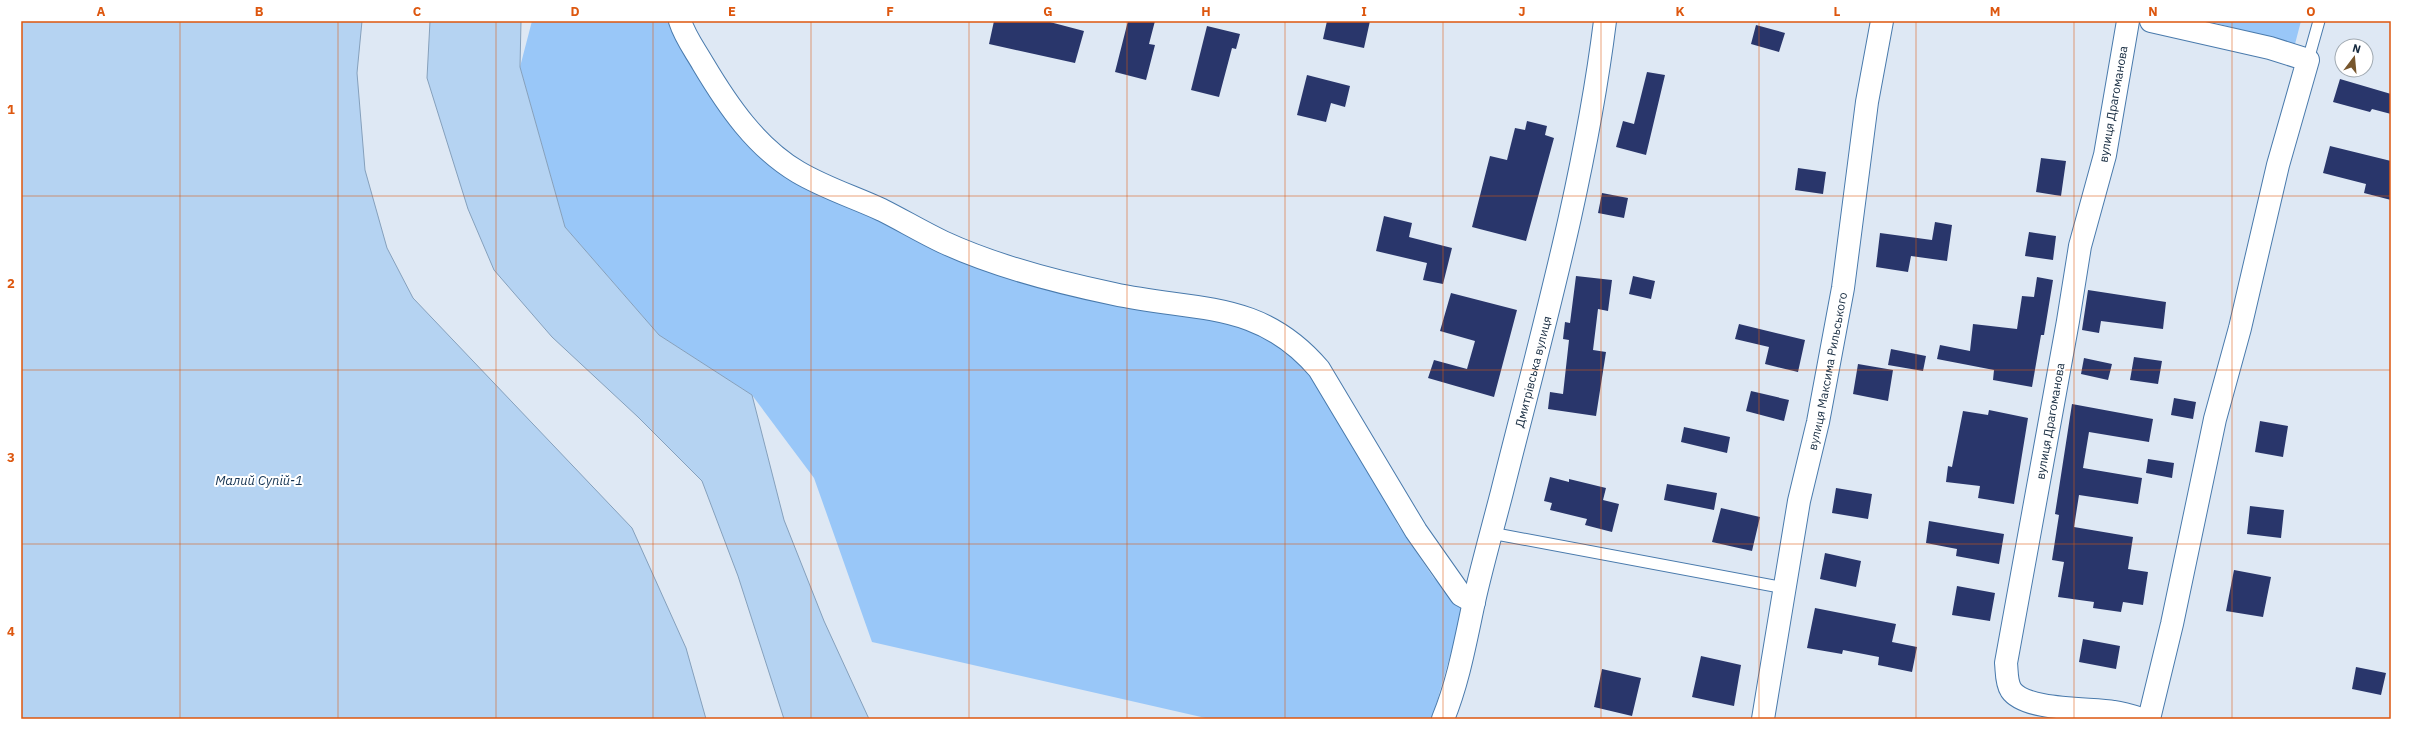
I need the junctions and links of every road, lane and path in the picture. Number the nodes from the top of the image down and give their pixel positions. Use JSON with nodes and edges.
{"nodes":[{"id":1,"x":680,"y":21,"type":"edge"},
{"id":2,"x":1605,"y":21,"type":"edge"},
{"id":3,"x":1882,"y":21,"type":"edge"},
{"id":4,"x":2128,"y":21,"type":"edge"},
{"id":5,"x":2151,"y":21,"type":"edge"},
{"id":6,"x":2319,"y":21,"type":"edge"},
{"id":7,"x":2308,"y":60,"type":"junction"},
{"id":8,"x":1491,"y":533,"type":"junction"},
{"id":9,"x":1785,"y":588,"type":"junction"},
{"id":10,"x":1474,"y":602,"type":"junction"},
{"id":11,"x":1443,"y":719,"type":"edge"},
{"id":12,"x":1763,"y":719,"type":"edge"},
{"id":13,"x":2141,"y":719,"type":"edge"},
{"id":14,"x":2150,"y":719,"type":"edge"}],
"edges":[{"from":1,"to":10,"type":"street"},
{"from":2,"to":8,"type":"street","name":"Дмитрівська вулиця"},
{"from":3,"to":9,"type":"street","name":"вулиця Максима Рильського"},
{"from":4,"to":13,"type":"street","name":"вулиця Драгоманова"},
{"from":5,"to":7,"type":"street"},
{"from":6,"to":7,"type":"lane"},
{"from":7,"to":14,"type":"street"},
{"from":8,"to":9,"type":"lane"},
{"from":8,"to":10,"type":"street","name":"Дмитрівська вулиця"},
{"from":9,"to":12,"type":"street","name":"вулиця Максима Рильського"},
{"from":10,"to":11,"type":"street","name":"Дмитрівська вулиця"}]}
